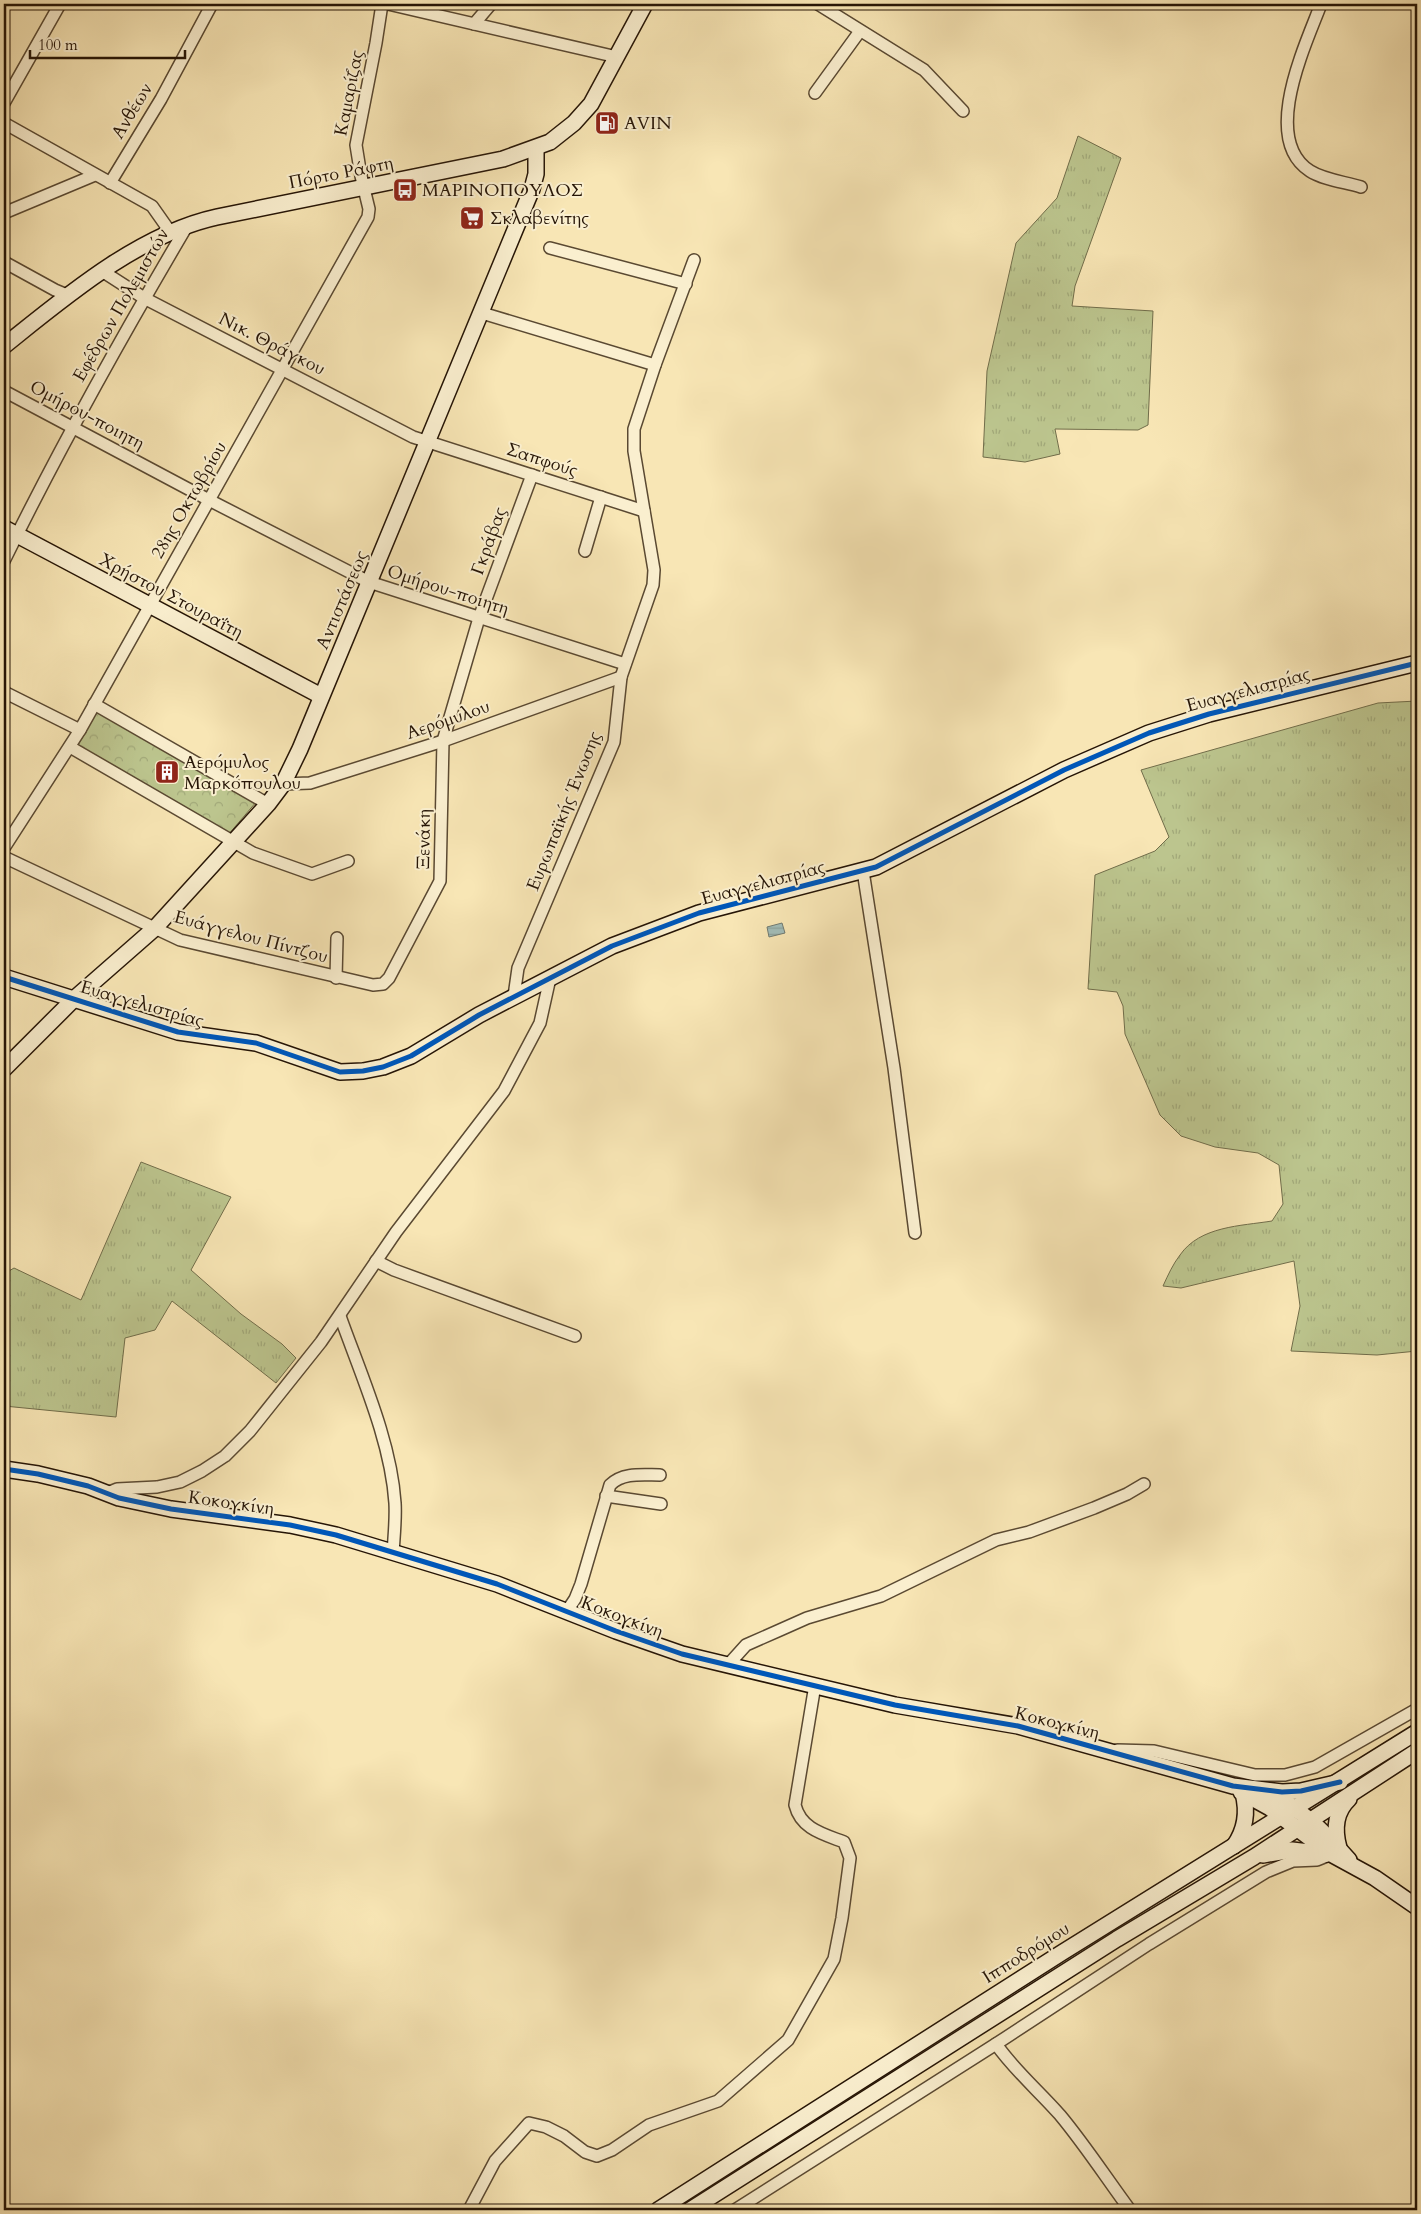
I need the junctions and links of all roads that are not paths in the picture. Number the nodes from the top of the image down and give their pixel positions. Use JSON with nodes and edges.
{"nodes":[{"id":1,"x":60,"y":4,"type":"edge"},
{"id":2,"x":212,"y":4,"type":"edge"},
{"id":3,"x":382,"y":4,"type":"edge"},
{"id":4,"x":388,"y":4,"type":"edge"},
{"id":5,"x":491,"y":4,"type":"edge"},
{"id":6,"x":645,"y":4,"type":"edge"},
{"id":7,"x":818,"y":4,"type":"edge"},
{"id":8,"x":1321,"y":4,"type":"edge"},
{"id":9,"x":474,"y":24,"type":"junction"},
{"id":10,"x":860,"y":31,"type":"junction"},
{"id":11,"x":617,"y":57,"type":"junction"},
{"id":12,"x":815,"y":93,"type":"dead end"},
{"id":13,"x":4,"y":103,"type":"edge"},
{"id":14,"x":963,"y":111,"type":"dead end"},
{"id":15,"x":4,"y":122,"type":"edge"},
{"id":16,"x":536,"y":148,"type":"junction"},
{"id":17,"x":95,"y":175,"type":"junction"},
{"id":18,"x":110,"y":183,"type":"junction"},
{"id":19,"x":1361,"y":186,"type":"dead end"},
{"id":20,"x":364,"y":188,"type":"junction"},
{"id":21,"x":4,"y":214,"type":"edge"},
{"id":22,"x":186,"y":226,"type":"junction"},
{"id":23,"x":171,"y":233,"type":"junction"},
{"id":24,"x":550,"y":248,"type":"dead end"},
{"id":25,"x":694,"y":260,"type":"dead end"},
{"id":26,"x":4,"y":262,"type":"edge"},
{"id":27,"x":102,"y":272,"type":"junction"},
{"id":28,"x":686,"y":284,"type":"junction"},
{"id":29,"x":67,"y":295,"type":"junction"},
{"id":30,"x":144,"y":298,"type":"junction"},
{"id":31,"x":482,"y":313,"type":"junction"},
{"id":32,"x":4,"y":346,"type":"edge"},
{"id":33,"x":655,"y":365,"type":"junction"},
{"id":34,"x":283,"y":369,"type":"junction"},
{"id":35,"x":4,"y":391,"type":"edge"},
{"id":36,"x":72,"y":427,"type":"junction"},
{"id":37,"x":429,"y":442,"type":"junction"},
{"id":38,"x":532,"y":475,"type":"junction"},
{"id":39,"x":601,"y":497,"type":"junction"},
{"id":40,"x":209,"y":500,"type":"junction"},
{"id":41,"x":644,"y":511,"type":"junction"},
{"id":42,"x":10,"y":531,"type":"edge"},
{"id":43,"x":585,"y":551,"type":"dead end"},
{"id":44,"x":4,"y":562,"type":"edge"},
{"id":45,"x":369,"y":582,"type":"junction"},
{"id":46,"x":150,"y":605,"type":"junction"},
{"id":47,"x":479,"y":618,"type":"junction"},
{"id":48,"x":1417,"y":662,"type":"edge"},
{"id":49,"x":625,"y":664,"type":"junction"},
{"id":50,"x":620,"y":677,"type":"junction"},
{"id":51,"x":4,"y":692,"type":"edge"},
{"id":52,"x":321,"y":696,"type":"junction"},
{"id":53,"x":94,"y":704,"type":"junction"},
{"id":54,"x":80,"y":730,"type":"junction"},
{"id":55,"x":443,"y":741,"type":"junction"},
{"id":56,"x":70,"y":747,"type":"junction"},
{"id":57,"x":283,"y":784,"type":"junction"},
{"id":58,"x":268,"y":804,"type":"junction"},
{"id":59,"x":234,"y":842,"type":"junction"},
{"id":60,"x":4,"y":848,"type":"edge"},
{"id":61,"x":4,"y":858,"type":"edge"},
{"id":62,"x":348,"y":861,"type":"dead end"},
{"id":63,"x":863,"y":871,"type":"junction"},
{"id":64,"x":155,"y":928,"type":"junction"},
{"id":65,"x":337,"y":938,"type":"dead end"},
{"id":66,"x":4,"y":977,"type":"edge"},
{"id":67,"x":336,"y":978,"type":"junction"},
{"id":68,"x":550,"y":978,"type":"junction"},
{"id":69,"x":384,"y":984,"type":"joint"},
{"id":70,"x":514,"y":996,"type":"junction"},
{"id":71,"x":74,"y":999,"type":"junction"},
{"id":72,"x":4,"y":1069,"type":"edge"},
{"id":73,"x":914,"y":1233,"type":"dead end"},
{"id":74,"x":376,"y":1261,"type":"junction"},
{"id":75,"x":340,"y":1316,"type":"junction"},
{"id":76,"x":575,"y":1336,"type":"dead end"},
{"id":77,"x":4,"y":1469,"type":"edge"},
{"id":78,"x":660,"y":1474,"type":"dead end"},
{"id":79,"x":1144,"y":1484,"type":"dead end"},
{"id":80,"x":107,"y":1493,"type":"junction"},
{"id":81,"x":606,"y":1496,"type":"junction"},
{"id":82,"x":661,"y":1504,"type":"dead end"},
{"id":83,"x":393,"y":1553,"type":"junction"},
{"id":84,"x":567,"y":1611,"type":"junction"},
{"id":85,"x":728,"y":1666,"type":"junction"},
{"id":86,"x":815,"y":1685,"type":"junction"},
{"id":87,"x":1417,"y":1709,"type":"edge"},
{"id":88,"x":1417,"y":1732,"type":"edge"},
{"id":89,"x":1106,"y":1750,"type":"junction"},
{"id":90,"x":1417,"y":1751,"type":"edge"},
{"id":91,"x":1340,"y":1782,"type":"junction"},
{"id":92,"x":1238,"y":1789,"type":"junction"},
{"id":93,"x":1262,"y":1790,"type":"junction"},
{"id":94,"x":1354,"y":1794,"type":"junction"},
{"id":95,"x":1296,"y":1809,"type":"junction"},
{"id":96,"x":1282,"y":1818,"type":"junction"},
{"id":97,"x":1312,"y":1820,"type":"junction"},
{"id":98,"x":1297,"y":1830,"type":"junction"},
{"id":99,"x":1231,"y":1849,"type":"junction"},
{"id":100,"x":1335,"y":1851,"type":"junction"},
{"id":101,"x":1254,"y":1857,"type":"junction"},
{"id":102,"x":1417,"y":1907,"type":"edge"},
{"id":103,"x":996,"y":2044,"type":"junction"},
{"id":104,"x":470,"y":2210,"type":"edge"},
{"id":105,"x":658,"y":2210,"type":"edge"},
{"id":106,"x":690,"y":2210,"type":"edge"},
{"id":107,"x":735,"y":2210,"type":"edge"},
{"id":108,"x":1130,"y":2210,"type":"edge"}],
"edges":[{"from":1,"to":13,"type":"street"},
{"from":2,"to":18,"type":"street","name":"Ανθέων"},
{"from":3,"to":20,"type":"street","name":"Καμαρίζας"},
{"from":4,"to":9,"type":"street"},
{"from":5,"to":9,"type":"street"},
{"from":6,"to":11,"type":"street","name":"Πόρτο Ράφτη"},
{"from":7,"to":10,"type":"street"},
{"from":8,"to":19,"type":"street"},
{"from":9,"to":11,"type":"street"},
{"from":10,"to":12,"type":"street"},
{"from":10,"to":14,"type":"street"},
{"from":11,"to":16,"type":"street","name":"Πόρτο Ράφτη"},
{"from":15,"to":17,"type":"street"},
{"from":16,"to":20,"type":"street","name":"Πόρτο Ράφτη"},
{"from":16,"to":31,"type":"street","name":"Αντιστάσεως"},
{"from":17,"to":18,"type":"street"},
{"from":17,"to":21,"type":"street"},
{"from":18,"to":23,"type":"street"},
{"from":20,"to":22,"type":"street","name":"Πόρτο Ράφτη"},
{"from":20,"to":34,"type":"street","name":"28ης Οκτωβρίου"},
{"from":22,"to":23,"type":"street","name":"Πόρτο Ράφτη"},
{"from":22,"to":30,"type":"street","name":"Εφέδρων Πολεμιστών"},
{"from":23,"to":27,"type":"street","name":"Πόρτο Ράφτη"},
{"from":24,"to":28,"type":"street"},
{"from":25,"to":28,"type":"street","name":"Ευρωπαϊκής Ένωσης"},
{"from":26,"to":29,"type":"street"},
{"from":27,"to":29,"type":"street","name":"Πόρτο Ράφτη"},
{"from":27,"to":30,"type":"street","name":"Νικ. Θράγκου"},
{"from":28,"to":33,"type":"street","name":"Ευρωπαϊκής Ένωσης"},
{"from":29,"to":32,"type":"street","name":"Πόρτο Ράφτη"},
{"from":30,"to":34,"type":"street","name":"Νικ. Θράγκου"},
{"from":30,"to":36,"type":"street","name":"Εφέδρων Πολεμιστών"},
{"from":31,"to":33,"type":"street"},
{"from":31,"to":37,"type":"street","name":"Αντιστάσεως"},
{"from":33,"to":41,"type":"street","name":"Ευρωπαϊκής Ένωσης"},
{"from":34,"to":37,"type":"street","name":"Νικ. Θράγκου"},
{"from":34,"to":40,"type":"street","name":"28ης Οκτωβρίου"},
{"from":35,"to":36,"type":"street","name":"Ομήρου-ποιητη"},
{"from":36,"to":40,"type":"street","name":"Ομήρου-ποιητη"},
{"from":36,"to":42,"type":"street","name":"Εφέδρων Πολεμιστών"},
{"from":37,"to":38,"type":"street","name":"Σαπφούς"},
{"from":37,"to":45,"type":"street","name":"Αντιστάσεως"},
{"from":38,"to":39,"type":"street","name":"Σαπφούς"},
{"from":38,"to":47,"type":"street","name":"Γκράβας"},
{"from":39,"to":41,"type":"street","name":"Σαπφούς"},
{"from":39,"to":43,"type":"street"},
{"from":40,"to":45,"type":"street","name":"Ομήρου-ποιητη"},
{"from":40,"to":46,"type":"street","name":"28ης Οκτωβρίου"},
{"from":41,"to":49,"type":"street","name":"Ευρωπαϊκής Ένωσης"},
{"from":42,"to":44,"type":"street","name":"Εφέδρων Πολεμιστών"},
{"from":42,"to":46,"type":"street","name":"Χρήστου Στουραΐτη"},
{"from":45,"to":47,"type":"street","name":"Ομήρου-ποιητη"},
{"from":45,"to":52,"type":"street","name":"Αντιστάσεως"},
{"from":46,"to":52,"type":"street","name":"Χρήστου Στουραΐτη"},
{"from":46,"to":53,"type":"street","name":"28ης Οκτωβρίου"},
{"from":47,"to":49,"type":"street","name":"Ομήρου-ποιητη"},
{"from":47,"to":55,"type":"street","name":"Γκράβας"},
{"from":48,"to":63,"type":"street","name":"Ευαγγελιστρίας"},
{"from":49,"to":50,"type":"street","name":"Ευρωπαϊκής Ένωσης"},
{"from":50,"to":55,"type":"street","name":"Αερόμυλου"},
{"from":50,"to":70,"type":"street","name":"Ευρωπαϊκής Ένωσης"},
{"from":51,"to":54,"type":"street"},
{"from":52,"to":57,"type":"street","name":"Αντιστάσεως"},
{"from":53,"to":54,"type":"street","name":"28ης Οκτωβρίου"},
{"from":53,"to":58,"type":"street"},
{"from":54,"to":56,"type":"street","name":"28ης Οκτωβρίου"},
{"from":55,"to":57,"type":"street","name":"Αερόμυλου"},
{"from":55,"to":69,"type":"street","name":"Ξενάκη"},
{"from":56,"to":59,"type":"street"},
{"from":56,"to":60,"type":"street","name":"28ης Οκτωβρίου"},
{"from":57,"to":58,"type":"street","name":"Αντιστάσεως"},
{"from":58,"to":59,"type":"street","name":"Αντιστάσεως"},
{"from":59,"to":62,"type":"street"},
{"from":59,"to":64,"type":"street","name":"Αντιστάσεως"},
{"from":61,"to":64,"type":"street","name":"Ευάγγελου Πίντζου"},
{"from":63,"to":68,"type":"street","name":"Ευαγγελιστρίας"},
{"from":63,"to":73,"type":"street"},
{"from":64,"to":67,"type":"street","name":"Ευάγγελου Πίντζου"},
{"from":64,"to":71,"type":"street","name":"Αντιστάσεως"},
{"from":65,"to":67,"type":"street"},
{"from":66,"to":71,"type":"street","name":"Ευαγγελιστρίας"},
{"from":67,"to":69,"type":"street","name":"Ευάγγελου Πίντζου"},
{"from":68,"to":70,"type":"street","name":"Ευαγγελιστρίας"},
{"from":68,"to":74,"type":"street"},
{"from":70,"to":71,"type":"street","name":"Ευαγγελιστρίας"},
{"from":71,"to":72,"type":"street","name":"Αντιστάσεως"},
{"from":74,"to":75,"type":"street"},
{"from":74,"to":76,"type":"street"},
{"from":75,"to":80,"type":"street"},
{"from":75,"to":83,"type":"street"},
{"from":77,"to":80,"type":"street","name":"Κοκογκίνη"},
{"from":78,"to":81,"type":"street"},
{"from":79,"to":85,"type":"street"},
{"from":80,"to":83,"type":"street","name":"Κοκογκίνη"},
{"from":81,"to":82,"type":"street"},
{"from":81,"to":84,"type":"street"},
{"from":83,"to":84,"type":"street","name":"Κοκογκίνη"},
{"from":84,"to":85,"type":"street","name":"Κοκογκίνη"},
{"from":85,"to":86,"type":"street","name":"Κοκογκίνη"},
{"from":86,"to":89,"type":"street","name":"Κοκογκίνη"},
{"from":86,"to":104,"type":"street"},
{"from":87,"to":89,"type":"street"},
{"from":88,"to":91,"type":"street","name":"Ιπποδρόμου"},
{"from":89,"to":92,"type":"street","name":"Κοκογκίνη"},
{"from":90,"to":94,"type":"street","name":"Ιπποδρόμου"},
{"from":91,"to":93,"type":"street"},
{"from":91,"to":95,"type":"street","name":"Ιπποδρόμου"},
{"from":92,"to":93,"type":"street"},
{"from":92,"to":96,"type":"street"},
{"from":92,"to":99,"type":"street"},
{"from":93,"to":95,"type":"street"},
{"from":94,"to":97,"type":"street","name":"Ιπποδρόμου"},
{"from":94,"to":100,"type":"street"},
{"from":95,"to":96,"type":"street","name":"Ιπποδρόμου"},
{"from":95,"to":97,"type":"street"},
{"from":96,"to":98,"type":"street"},
{"from":96,"to":99,"type":"street","name":"Ιπποδρόμου"},
{"from":97,"to":98,"type":"street","name":"Ιπποδρόμου"},
{"from":97,"to":100,"type":"street"},
{"from":98,"to":100,"type":"street"},
{"from":98,"to":101,"type":"street","name":"Ιπποδρόμου"},
{"from":99,"to":105,"type":"street","name":"Ιπποδρόμου"},
{"from":100,"to":101,"type":"street"},
{"from":100,"to":102,"type":"street"},
{"from":100,"to":103,"type":"street"},
{"from":101,"to":106,"type":"street","name":"Ιπποδρόμου"},
{"from":103,"to":107,"type":"street"},
{"from":103,"to":108,"type":"street"}]}
